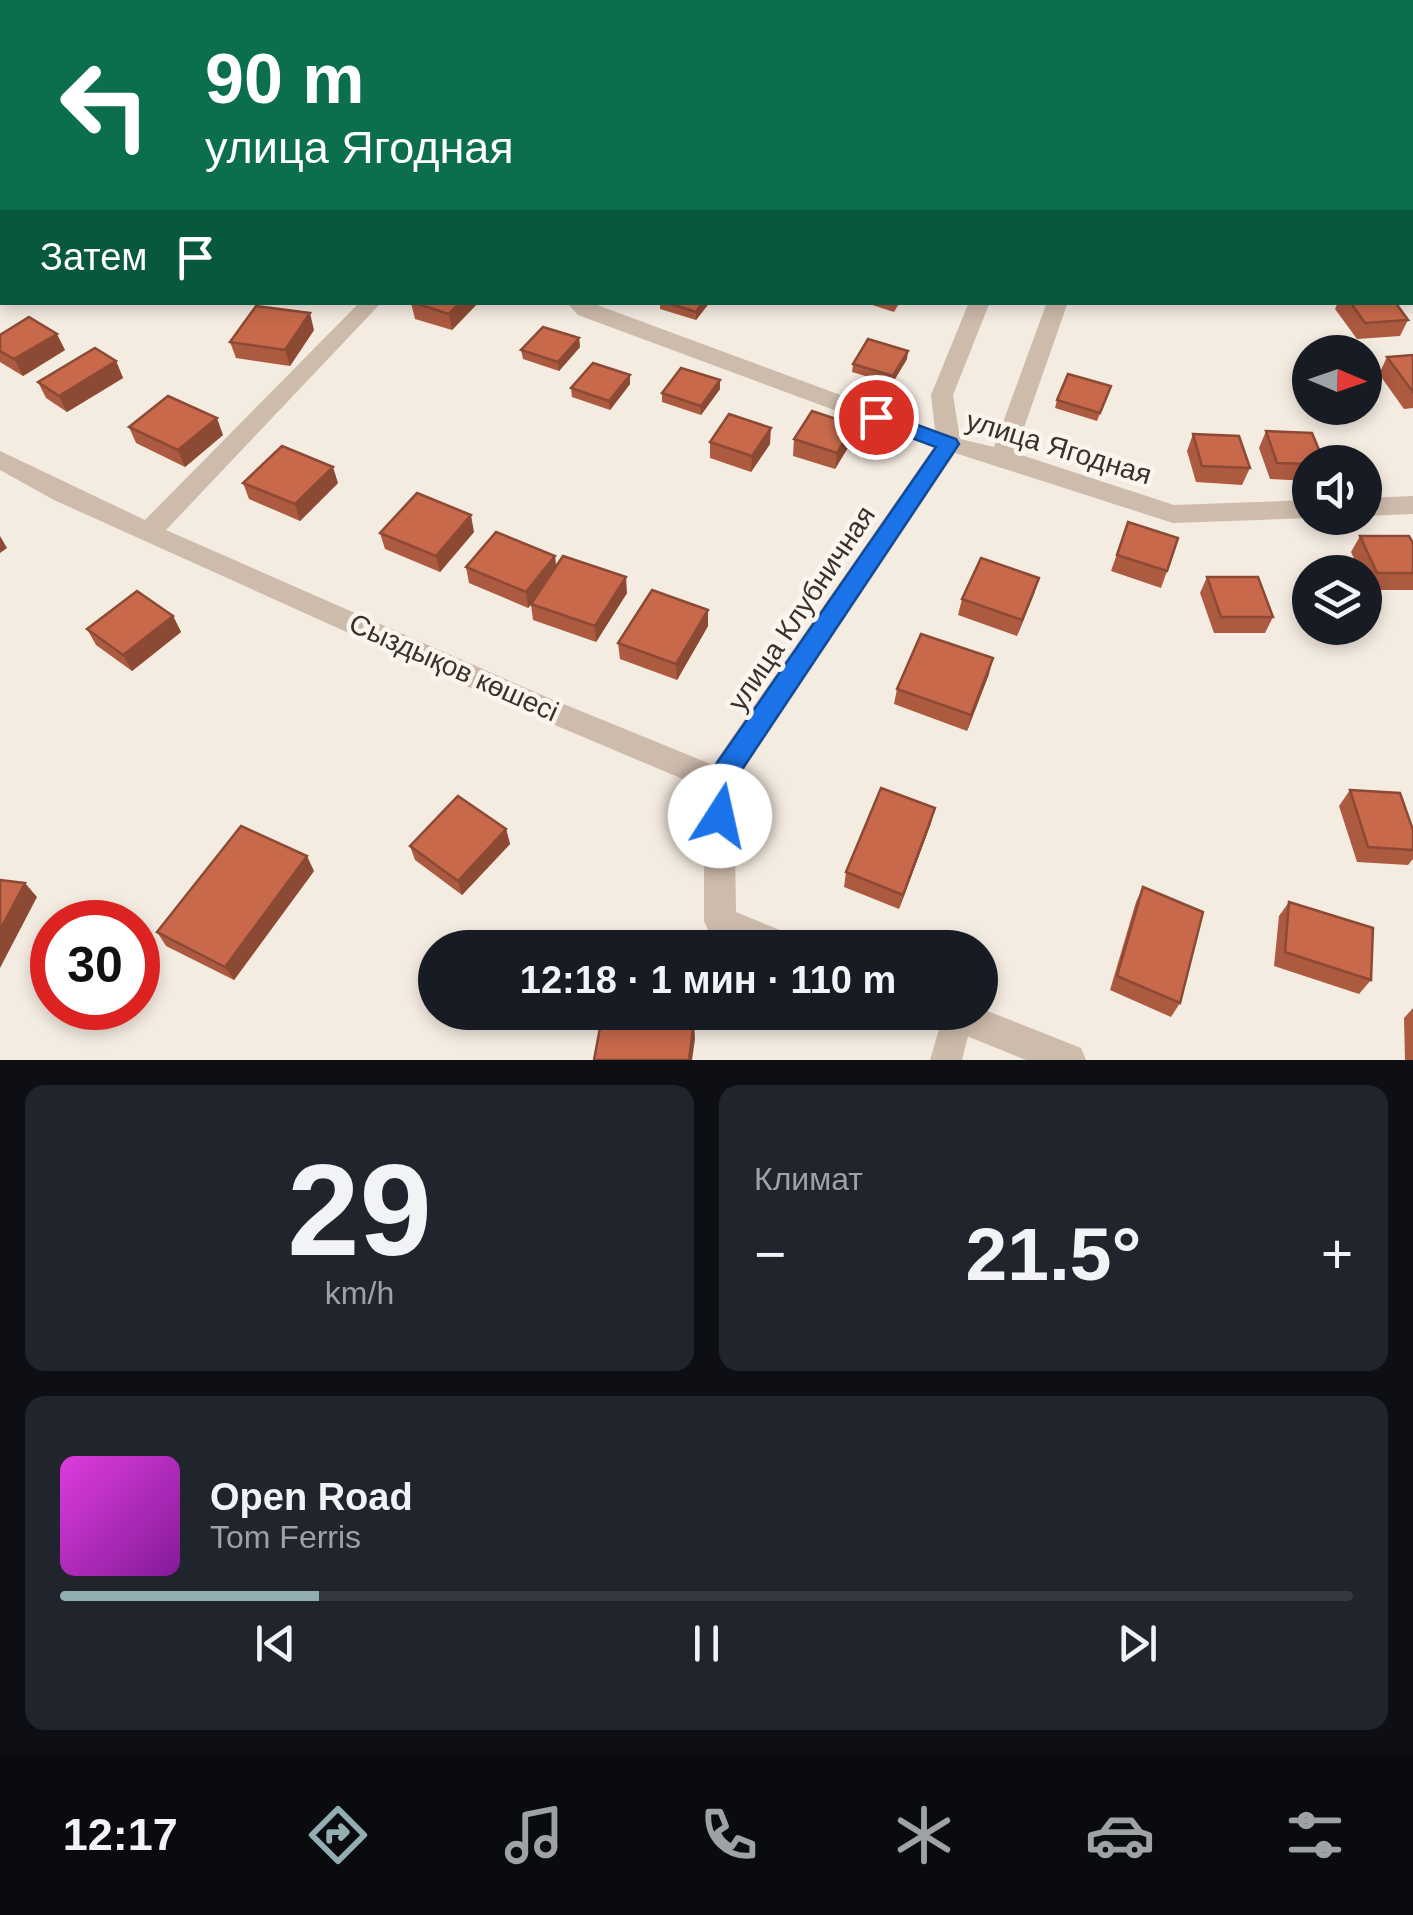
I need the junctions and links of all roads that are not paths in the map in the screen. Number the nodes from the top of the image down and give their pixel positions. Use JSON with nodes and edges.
{"nodes":[{"id":1,"x":369,"y":305,"type":"edge"},
{"id":2,"x":579,"y":305,"type":"edge"},
{"id":3,"x":979,"y":305,"type":"edge"},
{"id":4,"x":1057,"y":305,"type":"edge"},
{"id":5,"x":949,"y":444,"type":"junction"},
{"id":6,"x":1002,"y":457,"type":"junction"},
{"id":7,"x":0,"y":459,"type":"edge"},
{"id":8,"x":1413,"y":504,"type":"edge"},
{"id":9,"x":1382,"y":505,"type":"edge"},
{"id":10,"x":1292,"y":510,"type":"edge"},
{"id":11,"x":150,"y":531,"type":"junction"},
{"id":12,"x":719,"y":781,"type":"junction"},
{"id":13,"x":742,"y":930,"type":"edge"},
{"id":14,"x":951,"y":1030,"type":"edge"},
{"id":15,"x":994,"y":1030,"type":"edge"},
{"id":16,"x":946,"y":1060,"type":"edge"},
{"id":17,"x":1069,"y":1060,"type":"edge"}],
"edges":[{"from":1,"to":11,"type":"street"},
{"from":2,"to":5,"type":"street","name":"улица Ягодная"},
{"from":3,"to":5,"type":"street"},
{"from":4,"to":6,"type":"street"},
{"from":5,"to":6,"type":"street","name":"улица Ягодная"},
{"from":5,"to":12,"type":"street","name":"улица Клубничная"},
{"from":6,"to":10,"type":"street","name":"улица Ягодная"},
{"from":7,"to":11,"type":"street","name":"Сыздықов көшесі"},
{"from":8,"to":9,"type":"street"},
{"from":11,"to":12,"type":"street","name":"Сыздықов көшесі"},
{"from":12,"to":13,"type":"street"},
{"from":14,"to":16,"type":"lane"},
{"from":15,"to":17,"type":"street"}]}
